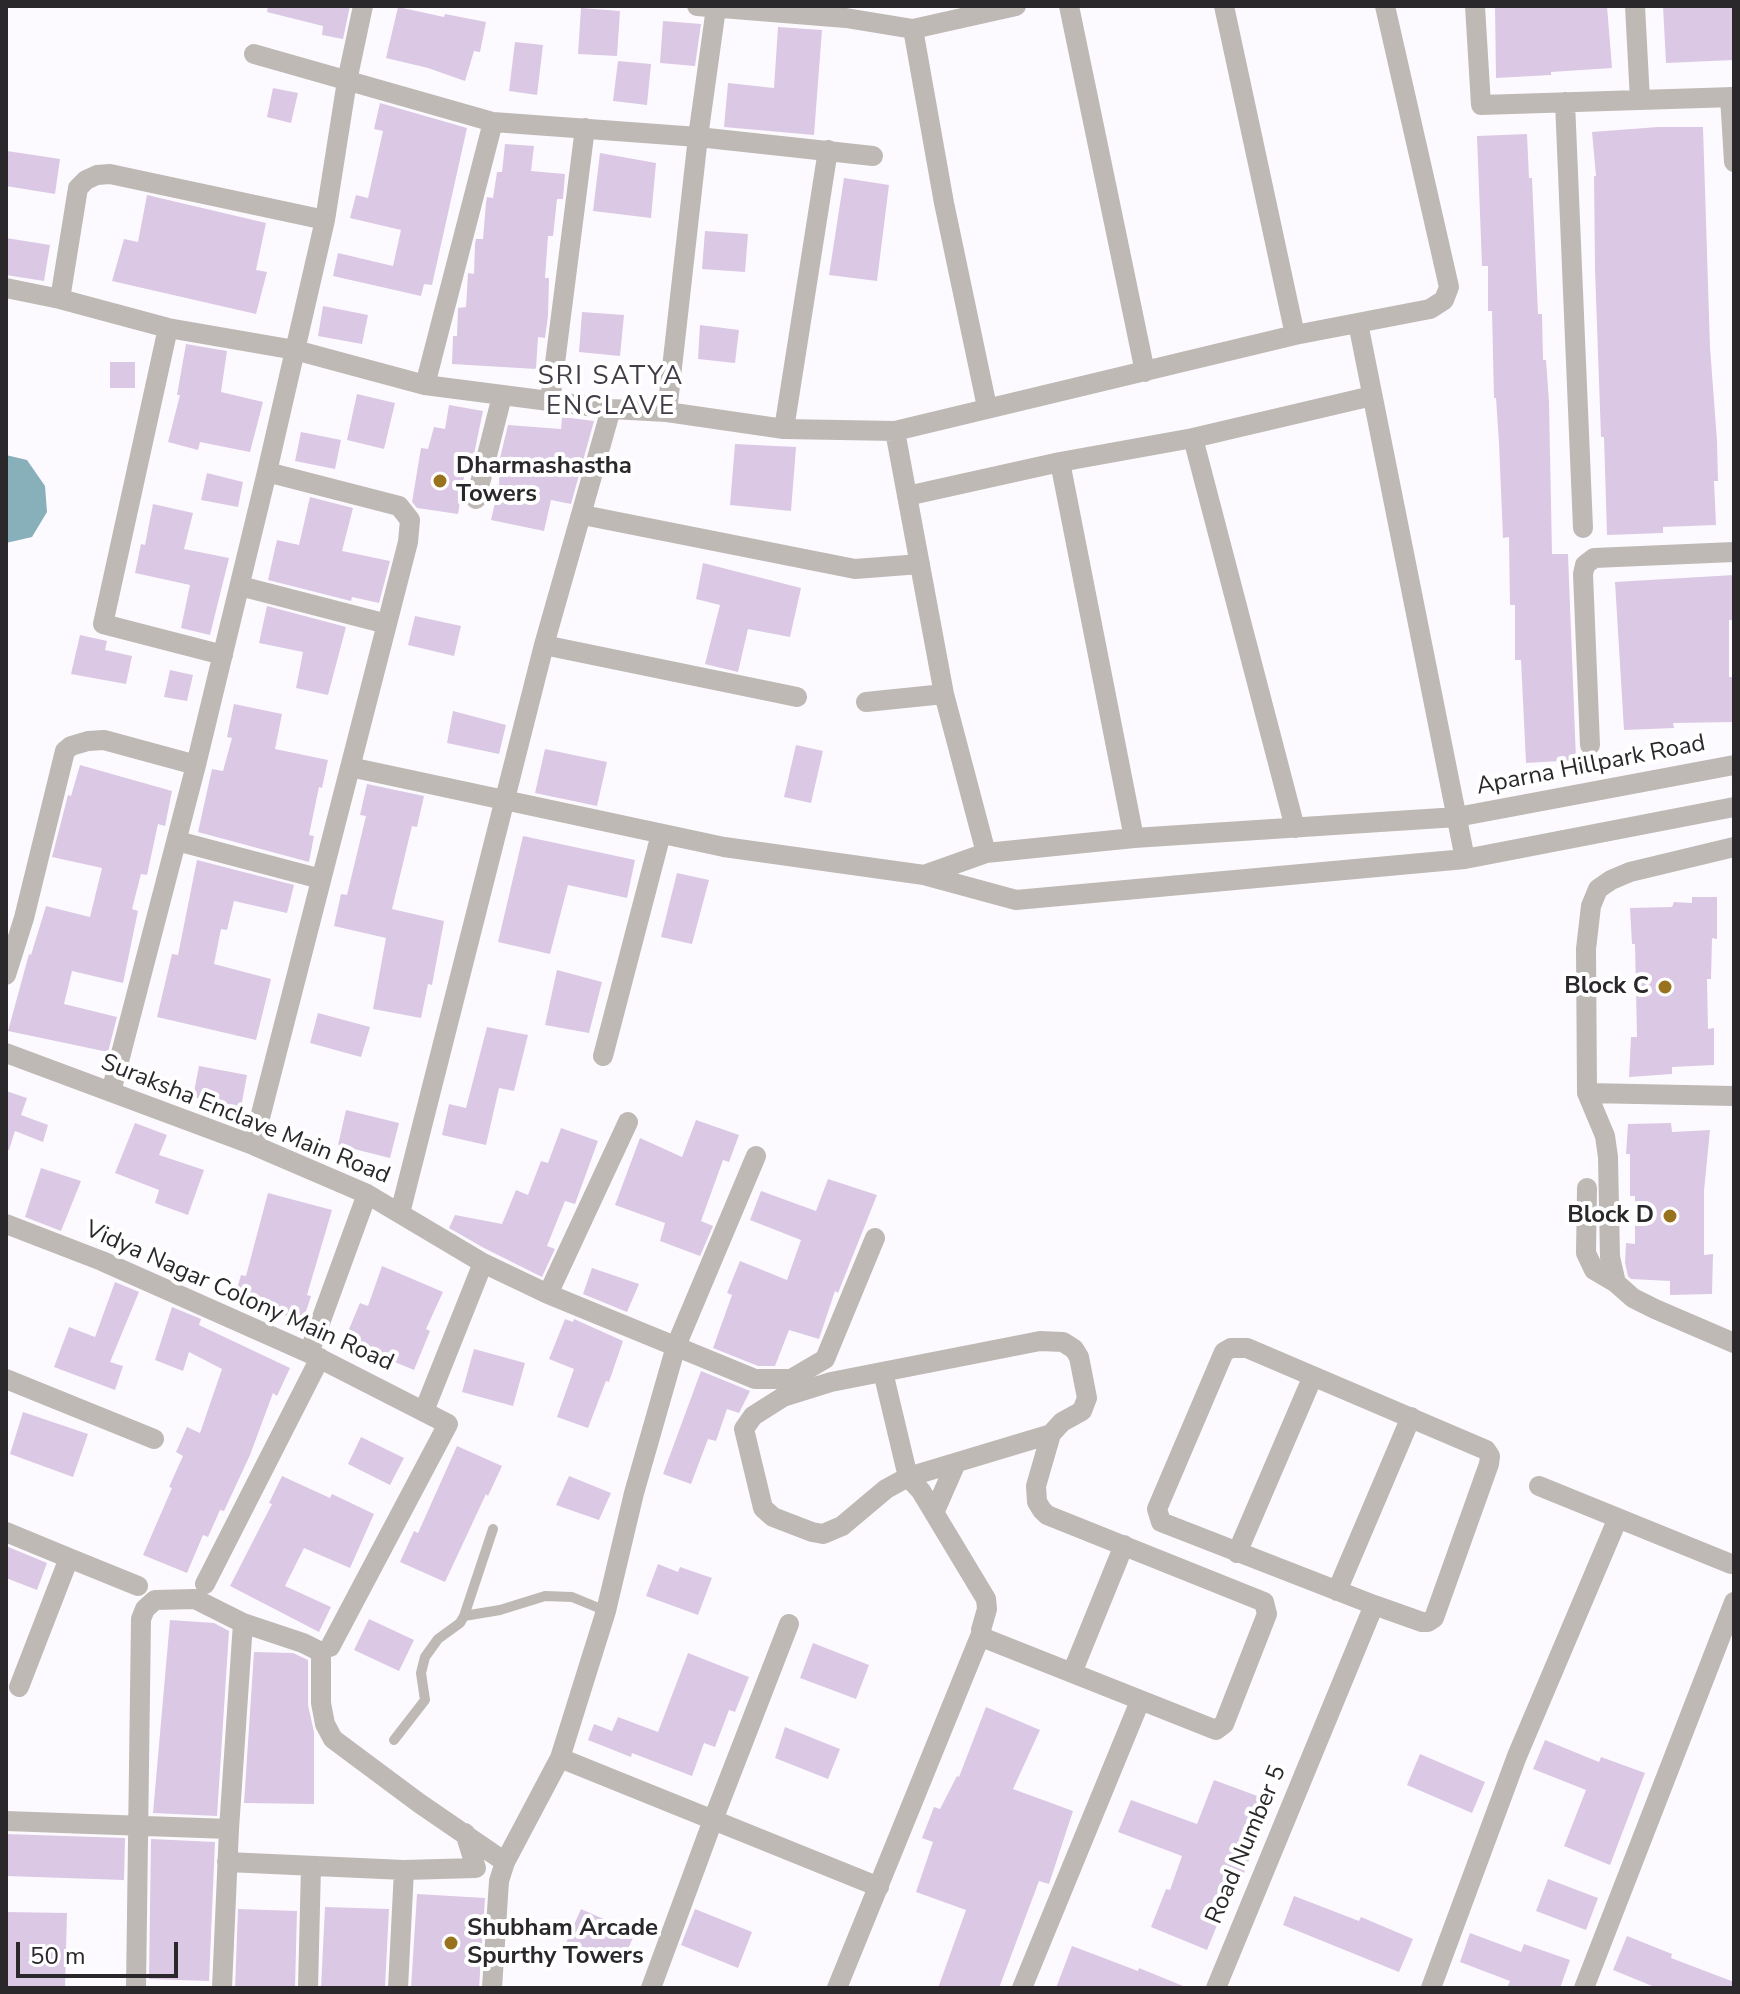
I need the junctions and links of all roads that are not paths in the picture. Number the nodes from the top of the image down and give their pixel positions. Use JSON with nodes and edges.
{"nodes":[{"id":1,"x":363,"y":6,"type":"edge"},
{"id":2,"x":1016,"y":6,"type":"edge"},
{"id":3,"x":1069,"y":6,"type":"edge"},
{"id":4,"x":1224,"y":6,"type":"edge"},
{"id":5,"x":1385,"y":6,"type":"edge"},
{"id":6,"x":1475,"y":6,"type":"edge"},
{"id":7,"x":1635,"y":6,"type":"edge"},
{"id":8,"x":706,"y":7,"type":"edge"},
{"id":9,"x":847,"y":12,"type":"edge"},
{"id":10,"x":913,"y":29,"type":"junction"},
{"id":11,"x":254,"y":54,"type":"dead end"},
{"id":12,"x":347,"y":81,"type":"junction"},
{"id":13,"x":1732,"y":97,"type":"edge"},
{"id":14,"x":1640,"y":100,"type":"junction"},
{"id":15,"x":1565,"y":102,"type":"junction"},
{"id":16,"x":493,"y":122,"type":"junction"},
{"id":17,"x":585,"y":128,"type":"junction"},
{"id":18,"x":698,"y":137,"type":"junction"},
{"id":19,"x":828,"y":150,"type":"junction"},
{"id":20,"x":873,"y":156,"type":"dead end"},
{"id":21,"x":1734,"y":162,"type":"edge"},
{"id":22,"x":325,"y":220,"type":"junction"},
{"id":23,"x":6,"y":288,"type":"edge"},
{"id":24,"x":60,"y":299,"type":"junction"},
{"id":25,"x":1358,"y":323,"type":"junction"},
{"id":26,"x":168,"y":328,"type":"junction"},
{"id":27,"x":1295,"y":335,"type":"junction"},
{"id":28,"x":295,"y":350,"type":"junction"},
{"id":29,"x":1145,"y":372,"type":"junction"},
{"id":30,"x":425,"y":385,"type":"junction"},
{"id":31,"x":502,"y":396,"type":"junction"},
{"id":32,"x":1372,"y":396,"type":"junction"},
{"id":33,"x":550,"y":402,"type":"junction"},
{"id":34,"x":987,"y":407,"type":"junction"},
{"id":35,"x":611,"y":409,"type":"junction"},
{"id":36,"x":667,"y":412,"type":"junction"},
{"id":37,"x":784,"y":429,"type":"junction"},
{"id":38,"x":895,"y":431,"type":"junction"},
{"id":39,"x":1193,"y":438,"type":"junction"},
{"id":40,"x":1060,"y":462,"type":"junction"},
{"id":41,"x":267,"y":472,"type":"junction"},
{"id":42,"x":907,"y":496,"type":"junction"},
{"id":43,"x":476,"y":499,"type":"dead end"},
{"id":44,"x":583,"y":515,"type":"junction"},
{"id":45,"x":1583,"y":528,"type":"dead end"},
{"id":46,"x":1734,"y":552,"type":"edge"},
{"id":47,"x":920,"y":564,"type":"junction"},
{"id":48,"x":240,"y":586,"type":"junction"},
{"id":49,"x":387,"y":624,"type":"junction"},
{"id":50,"x":544,"y":645,"type":"junction"},
{"id":51,"x":223,"y":655,"type":"junction"},
{"id":52,"x":944,"y":694,"type":"junction"},
{"id":53,"x":797,"y":697,"type":"dead end"},
{"id":54,"x":866,"y":702,"type":"dead end"},
{"id":55,"x":1590,"y":745,"type":"dead end"},
{"id":56,"x":196,"y":765,"type":"junction"},
{"id":57,"x":1734,"y":765,"type":"edge"},
{"id":58,"x":350,"y":767,"type":"junction"},
{"id":59,"x":503,"y":802,"type":"junction"},
{"id":60,"x":1734,"y":807,"type":"edge"},
{"id":61,"x":1457,"y":817,"type":"junction"},
{"id":62,"x":1295,"y":828,"type":"junction"},
{"id":63,"x":661,"y":834,"type":"junction"},
{"id":64,"x":1134,"y":838,"type":"junction"},
{"id":65,"x":177,"y":841,"type":"junction"},
{"id":66,"x":1734,"y":847,"type":"edge"},
{"id":67,"x":986,"y":853,"type":"junction"},
{"id":68,"x":1465,"y":859,"type":"junction"},
{"id":69,"x":924,"y":875,"type":"junction"},
{"id":70,"x":321,"y":879,"type":"junction"},
{"id":71,"x":15,"y":915,"type":"edge"},
{"id":72,"x":6,"y":975,"type":"edge"},
{"id":73,"x":6,"y":1053,"type":"edge"},
{"id":74,"x":603,"y":1056,"type":"dead end"},
{"id":75,"x":111,"y":1092,"type":"junction"},
{"id":76,"x":1587,"y":1093,"type":"junction"},
{"id":77,"x":1734,"y":1096,"type":"edge"},
{"id":78,"x":628,"y":1122,"type":"dead end"},
{"id":79,"x":253,"y":1145,"type":"junction"},
{"id":80,"x":756,"y":1156,"type":"dead end"},
{"id":81,"x":1587,"y":1188,"type":"dead end"},
{"id":82,"x":367,"y":1194,"type":"junction"},
{"id":83,"x":400,"y":1213,"type":"junction"},
{"id":84,"x":6,"y":1224,"type":"edge"},
{"id":85,"x":875,"y":1238,"type":"dead end"},
{"id":86,"x":483,"y":1263,"type":"junction"},
{"id":87,"x":1616,"y":1283,"type":"junction"},
{"id":88,"x":548,"y":1294,"type":"junction"},
{"id":89,"x":1734,"y":1343,"type":"edge"},
{"id":90,"x":676,"y":1346,"type":"junction"},
{"id":91,"x":314,"y":1356,"type":"junction"},
{"id":92,"x":825,"y":1359,"type":"junction"},
{"id":93,"x":883,"y":1372,"type":"junction"},
{"id":94,"x":1313,"y":1376,"type":"junction"},
{"id":95,"x":6,"y":1379,"type":"edge"},
{"id":96,"x":831,"y":1382,"type":"junction"},
{"id":97,"x":424,"y":1411,"type":"junction"},
{"id":98,"x":1411,"y":1417,"type":"junction"},
{"id":99,"x":1051,"y":1434,"type":"junction"},
{"id":100,"x":154,"y":1439,"type":"dead end"},
{"id":101,"x":956,"y":1463,"type":"junction"},
{"id":102,"x":908,"y":1477,"type":"junction"},
{"id":103,"x":1539,"y":1486,"type":"dead end"},
{"id":104,"x":934,"y":1513,"type":"junction"},
{"id":105,"x":1618,"y":1518,"type":"junction"},
{"id":106,"x":493,"y":1529,"type":"dead end"},
{"id":107,"x":6,"y":1532,"type":"edge"},
{"id":108,"x":1124,"y":1545,"type":"junction"},
{"id":109,"x":1237,"y":1553,"type":"junction"},
{"id":110,"x":69,"y":1558,"type":"junction"},
{"id":111,"x":1731,"y":1564,"type":"dead end"},
{"id":112,"x":205,"y":1584,"type":"dead end"},
{"id":113,"x":138,"y":1586,"type":"dead end"},
{"id":114,"x":1337,"y":1591,"type":"junction"},
{"id":115,"x":1734,"y":1602,"type":"edge"},
{"id":116,"x":1374,"y":1605,"type":"junction"},
{"id":117,"x":606,"y":1611,"type":"junction"},
{"id":118,"x":464,"y":1616,"type":"junction"},
{"id":119,"x":243,"y":1623,"type":"junction"},
{"id":120,"x":789,"y":1624,"type":"dead end"},
{"id":121,"x":981,"y":1634,"type":"junction"},
{"id":122,"x":330,"y":1647,"type":"dead end"},
{"id":123,"x":1072,"y":1673,"type":"junction"},
{"id":124,"x":19,"y":1687,"type":"dead end"},
{"id":125,"x":1140,"y":1701,"type":"junction"},
{"id":126,"x":394,"y":1740,"type":"dead end"},
{"id":127,"x":560,"y":1758,"type":"junction"},
{"id":128,"x":713,"y":1820,"type":"junction"},
{"id":129,"x":6,"y":1821,"type":"edge"},
{"id":130,"x":137,"y":1826,"type":"junction"},
{"id":131,"x":229,"y":1829,"type":"junction"},
{"id":132,"x":465,"y":1833,"type":"junction"},
{"id":133,"x":227,"y":1862,"type":"junction"},
{"id":134,"x":474,"y":1862,"type":"junction"},
{"id":135,"x":311,"y":1866,"type":"junction"},
{"id":136,"x":504,"y":1867,"type":"junction"},
{"id":137,"x":404,"y":1870,"type":"junction"},
{"id":138,"x":879,"y":1887,"type":"junction"},
{"id":139,"x":497,"y":1906,"type":"junction"},
{"id":140,"x":136,"y":1988,"type":"edge"},
{"id":141,"x":222,"y":1988,"type":"edge"},
{"id":142,"x":308,"y":1988,"type":"edge"},
{"id":143,"x":398,"y":1988,"type":"edge"},
{"id":144,"x":492,"y":1988,"type":"edge"},
{"id":145,"x":651,"y":1988,"type":"edge"},
{"id":146,"x":837,"y":1988,"type":"edge"},
{"id":147,"x":1022,"y":1988,"type":"edge"},
{"id":148,"x":1216,"y":1988,"type":"edge"},
{"id":149,"x":1431,"y":1988,"type":"edge"},
{"id":150,"x":1584,"y":1988,"type":"edge"}],
"edges":[{"from":1,"to":12,"type":"street"},
{"from":2,"to":10,"type":"street"},
{"from":3,"to":29,"type":"street"},
{"from":4,"to":27,"type":"street"},
{"from":5,"to":25,"type":"street"},
{"from":6,"to":15,"type":"street"},
{"from":7,"to":14,"type":"street"},
{"from":8,"to":9,"type":"street"},
{"from":8,"to":18,"type":"street"},
{"from":9,"to":10,"type":"street"},
{"from":10,"to":34,"type":"street"},
{"from":11,"to":12,"type":"street"},
{"from":12,"to":16,"type":"street"},
{"from":12,"to":22,"type":"street"},
{"from":13,"to":14,"type":"street"},
{"from":13,"to":21,"type":"street"},
{"from":14,"to":15,"type":"street"},
{"from":15,"to":45,"type":"street"},
{"from":16,"to":17,"type":"street"},
{"from":16,"to":30,"type":"street"},
{"from":17,"to":18,"type":"street"},
{"from":17,"to":33,"type":"street"},
{"from":18,"to":19,"type":"street"},
{"from":18,"to":36,"type":"street"},
{"from":19,"to":20,"type":"street"},
{"from":19,"to":37,"type":"street"},
{"from":22,"to":24,"type":"street"},
{"from":22,"to":28,"type":"street"},
{"from":23,"to":24,"type":"street"},
{"from":24,"to":26,"type":"street"},
{"from":25,"to":27,"type":"street"},
{"from":25,"to":32,"type":"street"},
{"from":26,"to":28,"type":"street"},
{"from":26,"to":51,"type":"street"},
{"from":27,"to":29,"type":"street"},
{"from":28,"to":30,"type":"street"},
{"from":28,"to":41,"type":"street"},
{"from":29,"to":34,"type":"street"},
{"from":30,"to":31,"type":"street"},
{"from":31,"to":33,"type":"street"},
{"from":31,"to":43,"type":"street"},
{"from":32,"to":39,"type":"street"},
{"from":32,"to":61,"type":"street"},
{"from":33,"to":35,"type":"street"},
{"from":34,"to":38,"type":"street"},
{"from":35,"to":36,"type":"street"},
{"from":35,"to":44,"type":"street"},
{"from":36,"to":37,"type":"street"},
{"from":37,"to":38,"type":"street"},
{"from":38,"to":42,"type":"street"},
{"from":39,"to":40,"type":"street"},
{"from":39,"to":62,"type":"street"},
{"from":40,"to":42,"type":"street"},
{"from":40,"to":64,"type":"street"},
{"from":41,"to":48,"type":"street"},
{"from":41,"to":49,"type":"street"},
{"from":42,"to":47,"type":"street"},
{"from":44,"to":47,"type":"street"},
{"from":44,"to":50,"type":"street"},
{"from":46,"to":55,"type":"street"},
{"from":47,"to":52,"type":"street"},
{"from":48,"to":49,"type":"street"},
{"from":48,"to":51,"type":"street"},
{"from":49,"to":58,"type":"street"},
{"from":50,"to":53,"type":"street"},
{"from":50,"to":59,"type":"street"},
{"from":51,"to":56,"type":"street"},
{"from":52,"to":54,"type":"street"},
{"from":52,"to":67,"type":"street"},
{"from":56,"to":65,"type":"street"},
{"from":56,"to":71,"type":"street"},
{"from":57,"to":61,"type":"street","name":"Aparna Hillpark Road"},
{"from":58,"to":59,"type":"street"},
{"from":58,"to":70,"type":"street"},
{"from":59,"to":63,"type":"street"},
{"from":59,"to":83,"type":"street"},
{"from":60,"to":68,"type":"street"},
{"from":61,"to":62,"type":"street","name":"Aparna Hillpark Road"},
{"from":61,"to":68,"type":"street"},
{"from":62,"to":64,"type":"street","name":"Aparna Hillpark Road"},
{"from":63,"to":69,"type":"street"},
{"from":63,"to":74,"type":"street"},
{"from":64,"to":67,"type":"street","name":"Aparna Hillpark Road"},
{"from":65,"to":70,"type":"street"},
{"from":65,"to":75,"type":"street"},
{"from":66,"to":76,"type":"street"},
{"from":67,"to":69,"type":"street","name":"Aparna Hillpark Road"},
{"from":68,"to":69,"type":"street"},
{"from":70,"to":79,"type":"street"},
{"from":71,"to":72,"type":"street"},
{"from":73,"to":75,"type":"street","name":"Suraksha Enclave Main Road"},
{"from":75,"to":79,"type":"street","name":"Suraksha Enclave Main Road"},
{"from":76,"to":77,"type":"street"},
{"from":76,"to":87,"type":"street"},
{"from":78,"to":88,"type":"street"},
{"from":79,"to":82,"type":"street","name":"Suraksha Enclave Main Road"},
{"from":80,"to":90,"type":"street"},
{"from":81,"to":87,"type":"street"},
{"from":82,"to":83,"type":"street","name":"Suraksha Enclave Main Road"},
{"from":82,"to":91,"type":"street"},
{"from":83,"to":86,"type":"street","name":"Suraksha Enclave Main Road"},
{"from":84,"to":91,"type":"street","name":"Vidya Nagar Colony Main Road"},
{"from":85,"to":92,"type":"street"},
{"from":86,"to":88,"type":"street","name":"Suraksha Enclave Main Road"},
{"from":86,"to":97,"type":"street"},
{"from":87,"to":89,"type":"street"},
{"from":88,"to":90,"type":"street","name":"Suraksha Enclave Main Road"},
{"from":90,"to":92,"type":"street","name":"Suraksha Enclave Main Road"},
{"from":90,"to":117,"type":"street"},
{"from":91,"to":97,"type":"street","name":"Vidya Nagar Colony Main Road"},
{"from":91,"to":112,"type":"street"},
{"from":92,"to":96,"type":"street"},
{"from":93,"to":96,"type":"street"},
{"from":93,"to":99,"type":"street"},
{"from":93,"to":102,"type":"street"},
{"from":94,"to":98,"type":"street"},
{"from":94,"to":109,"type":"street"},
{"from":94,"to":109,"type":"street"},
{"from":95,"to":100,"type":"street"},
{"from":96,"to":102,"type":"street"},
{"from":97,"to":122,"type":"street","name":"Vidya Nagar Colony Main Road"},
{"from":98,"to":114,"type":"street"},
{"from":98,"to":116,"type":"street"},
{"from":99,"to":101,"type":"street"},
{"from":99,"to":108,"type":"street"},
{"from":101,"to":102,"type":"street"},
{"from":101,"to":104,"type":"street"},
{"from":102,"to":104,"type":"street"},
{"from":103,"to":105,"type":"street"},
{"from":104,"to":121,"type":"street"},
{"from":105,"to":111,"type":"street"},
{"from":105,"to":149,"type":"street"},
{"from":106,"to":118,"type":"lane"},
{"from":107,"to":110,"type":"street"},
{"from":108,"to":123,"type":"street"},
{"from":108,"to":125,"type":"street"},
{"from":109,"to":114,"type":"street"},
{"from":110,"to":113,"type":"street"},
{"from":110,"to":124,"type":"street"},
{"from":114,"to":116,"type":"street"},
{"from":115,"to":150,"type":"street"},
{"from":116,"to":148,"type":"street","name":"Road Number 5"},
{"from":117,"to":118,"type":"lane"},
{"from":117,"to":127,"type":"street"},
{"from":118,"to":126,"type":"lane"},
{"from":119,"to":130,"type":"street"},
{"from":119,"to":131,"type":"street"},
{"from":119,"to":132,"type":"street"},
{"from":120,"to":128,"type":"street"},
{"from":121,"to":123,"type":"street"},
{"from":121,"to":138,"type":"street"},
{"from":123,"to":125,"type":"street"},
{"from":125,"to":147,"type":"street"},
{"from":127,"to":128,"type":"street"},
{"from":127,"to":136,"type":"street"},
{"from":128,"to":138,"type":"street"},
{"from":128,"to":145,"type":"street"},
{"from":129,"to":130,"type":"street"},
{"from":130,"to":131,"type":"street"},
{"from":130,"to":140,"type":"street"},
{"from":131,"to":133,"type":"street"},
{"from":132,"to":134,"type":"street"},
{"from":132,"to":136,"type":"street"},
{"from":133,"to":135,"type":"street"},
{"from":133,"to":141,"type":"street"},
{"from":134,"to":136,"type":"street"},
{"from":134,"to":137,"type":"street"},
{"from":134,"to":139,"type":"street"},
{"from":135,"to":137,"type":"street"},
{"from":135,"to":142,"type":"street"},
{"from":136,"to":139,"type":"street"},
{"from":137,"to":143,"type":"street"},
{"from":138,"to":146,"type":"street"},
{"from":139,"to":144,"type":"street"}]}
